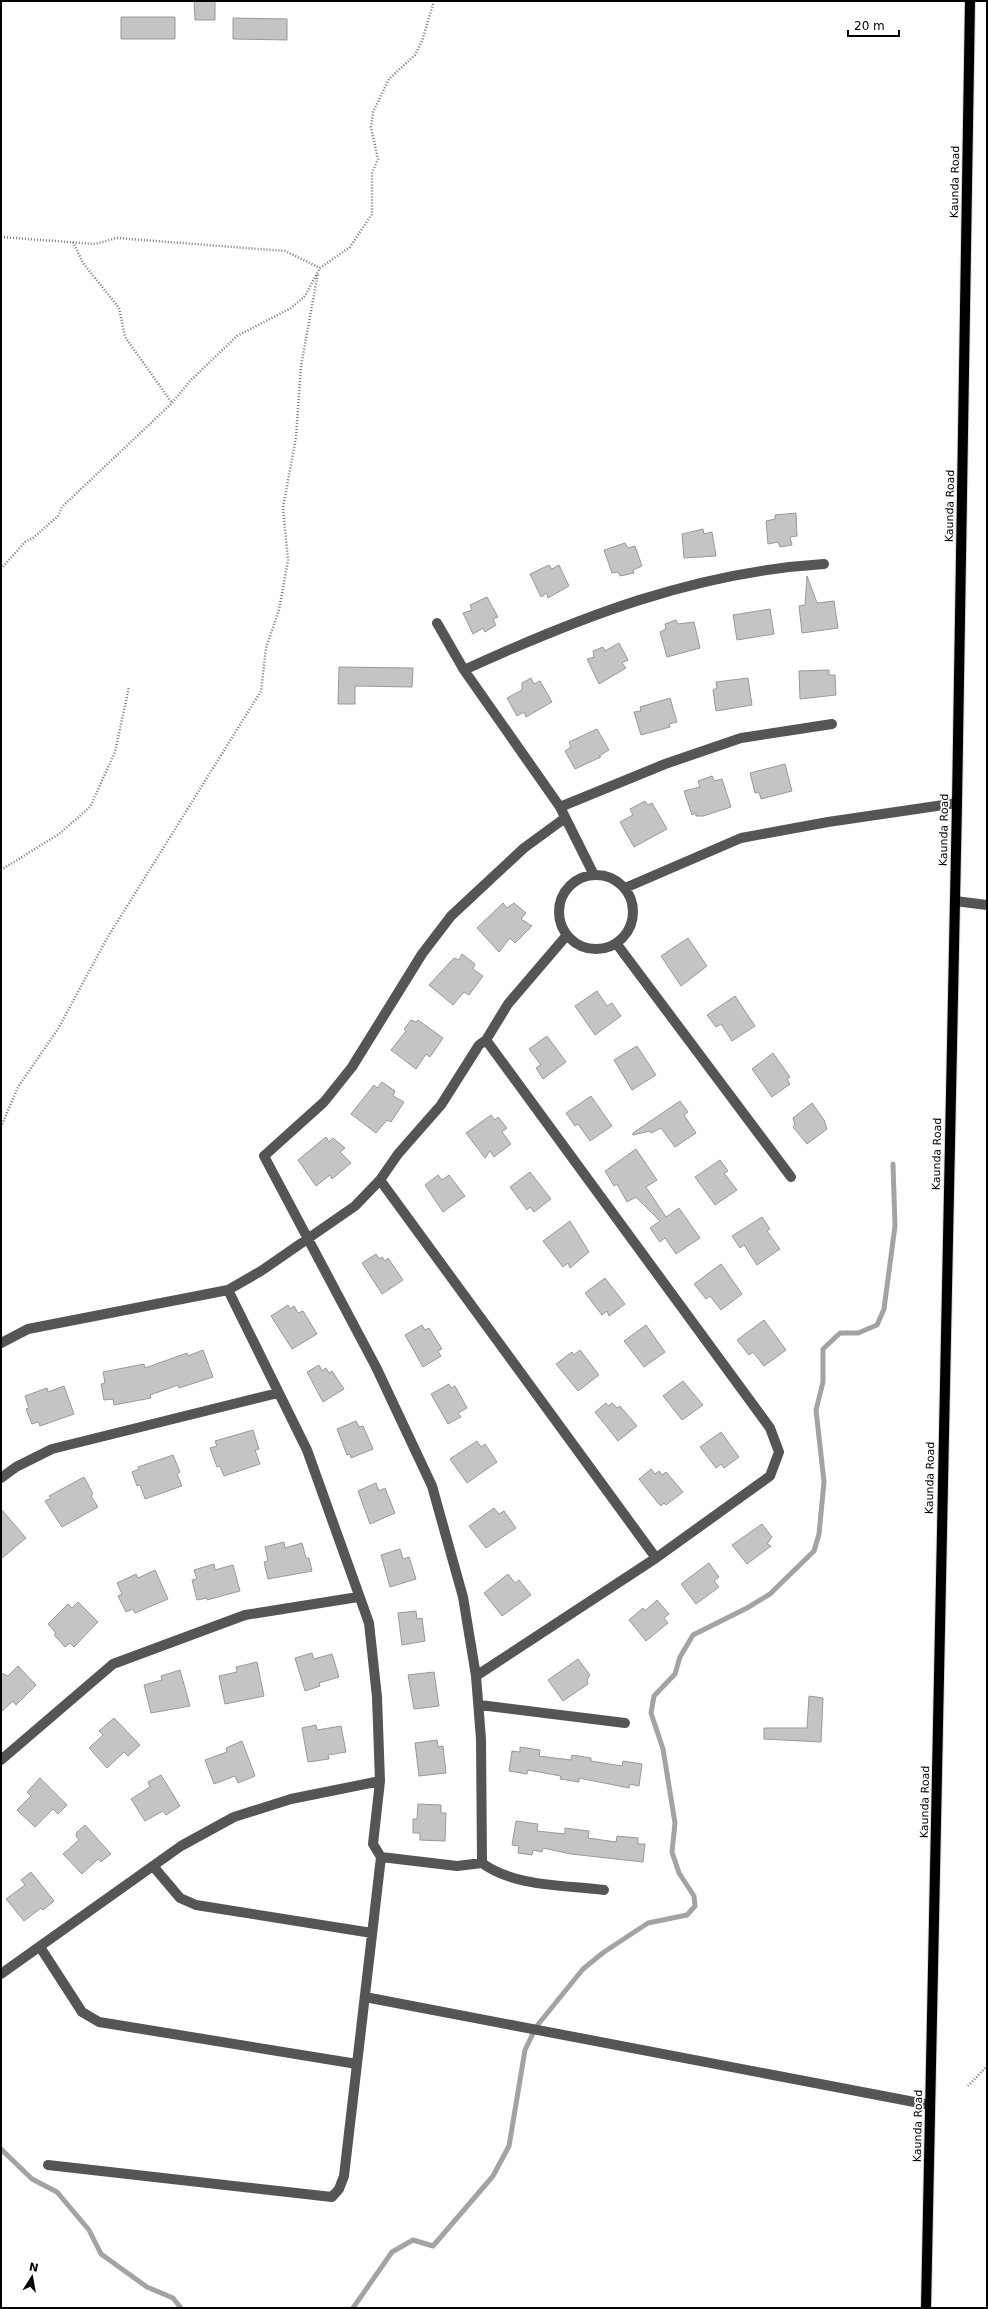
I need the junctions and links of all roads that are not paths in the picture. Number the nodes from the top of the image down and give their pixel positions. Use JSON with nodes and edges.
{"nodes":[{"id":1,"x":970,"y":1,"type":"edge"},
{"id":2,"x":824,"y":564,"type":"dead end"},
{"id":3,"x":437,"y":623,"type":"dead end"},
{"id":4,"x":464,"y":670,"type":"junction"},
{"id":5,"x":832,"y":724,"type":"dead end"},
{"id":6,"x":957,"y":803,"type":"junction"},
{"id":7,"x":560,"y":808,"type":"junction"},
{"id":8,"x":565,"y":818,"type":"junction"},
{"id":9,"x":594,"y":875,"type":"junction"},
{"id":10,"x":625,"y":888,"type":"junction"},
{"id":11,"x":955,"y":901,"type":"junction"},
{"id":12,"x":987,"y":905,"type":"edge"},
{"id":13,"x":567,"y":935,"type":"junction"},
{"id":14,"x":616,"y":944,"type":"junction"},
{"id":15,"x":486,"y":1040,"type":"junction"},
{"id":16,"x":791,"y":1177,"type":"dead end"},
{"id":17,"x":380,"y":1180,"type":"junction"},
{"id":18,"x":307,"y":1240,"type":"junction"},
{"id":19,"x":228,"y":1290,"type":"junction"},
{"id":20,"x":1,"y":1343,"type":"edge"},
{"id":21,"x":278,"y":1393,"type":"junction"},
{"id":22,"x":1,"y":1478,"type":"edge"},
{"id":23,"x":656,"y":1558,"type":"junction"},
{"id":24,"x":358,"y":1597,"type":"junction"},
{"id":25,"x":476,"y":1676,"type":"junction"},
{"id":26,"x":480,"y":1705,"type":"junction"},
{"id":27,"x":625,"y":1723,"type":"dead end"},
{"id":28,"x":1,"y":1760,"type":"edge"},
{"id":29,"x":380,"y":1781,"type":"junction"},
{"id":30,"x":381,"y":1856,"type":"junction"},
{"id":31,"x":482,"y":1863,"type":"junction"},
{"id":32,"x":153,"y":1866,"type":"junction"},
{"id":33,"x":604,"y":1890,"type":"dead end"},
{"id":34,"x":372,"y":1933,"type":"junction"},
{"id":35,"x":40,"y":1947,"type":"junction"},
{"id":36,"x":1,"y":1974,"type":"edge"},
{"id":37,"x":365,"y":1997,"type":"junction"},
{"id":38,"x":357,"y":2064,"type":"junction"},
{"id":39,"x":930,"y":2105,"type":"junction"},
{"id":40,"x":48,"y":2165,"type":"dead end"},
{"id":41,"x":926,"y":2308,"type":"edge"}],
"edges":[{"from":1,"to":6,"type":"main road","name":"Kaunda Road"},
{"from":2,"to":4,"type":"street"},
{"from":3,"to":4,"type":"street"},
{"from":4,"to":7,"type":"street"},
{"from":5,"to":7,"type":"street"},
{"from":6,"to":10,"type":"street"},
{"from":6,"to":11,"type":"main road","name":"Kaunda Road"},
{"from":7,"to":8,"type":"street"},
{"from":8,"to":9,"type":"street"},
{"from":8,"to":18,"type":"street"},
{"from":9,"to":10,"type":"street"},
{"from":9,"to":13,"type":"street"},
{"from":10,"to":14,"type":"street"},
{"from":11,"to":12,"type":"street"},
{"from":11,"to":39,"type":"main road","name":"Kaunda Road"},
{"from":13,"to":14,"type":"street"},
{"from":13,"to":15,"type":"street"},
{"from":14,"to":16,"type":"street"},
{"from":15,"to":17,"type":"street"},
{"from":15,"to":23,"type":"street"},
{"from":17,"to":18,"type":"street"},
{"from":17,"to":23,"type":"street"},
{"from":18,"to":19,"type":"street"},
{"from":18,"to":25,"type":"street"},
{"from":19,"to":20,"type":"street"},
{"from":19,"to":21,"type":"street"},
{"from":21,"to":22,"type":"street"},
{"from":21,"to":24,"type":"street"},
{"from":23,"to":25,"type":"street"},
{"from":24,"to":28,"type":"street"},
{"from":24,"to":29,"type":"street"},
{"from":25,"to":26,"type":"street"},
{"from":26,"to":27,"type":"street"},
{"from":26,"to":31,"type":"street"},
{"from":29,"to":30,"type":"street"},
{"from":29,"to":32,"type":"street"},
{"from":30,"to":31,"type":"street"},
{"from":30,"to":34,"type":"street"},
{"from":31,"to":33,"type":"street"},
{"from":32,"to":34,"type":"street"},
{"from":32,"to":35,"type":"street"},
{"from":34,"to":37,"type":"street"},
{"from":35,"to":36,"type":"street"},
{"from":35,"to":38,"type":"street"},
{"from":37,"to":38,"type":"street"},
{"from":37,"to":39,"type":"street"},
{"from":38,"to":40,"type":"street"},
{"from":39,"to":41,"type":"main road","name":"Kaunda Road"}]}
